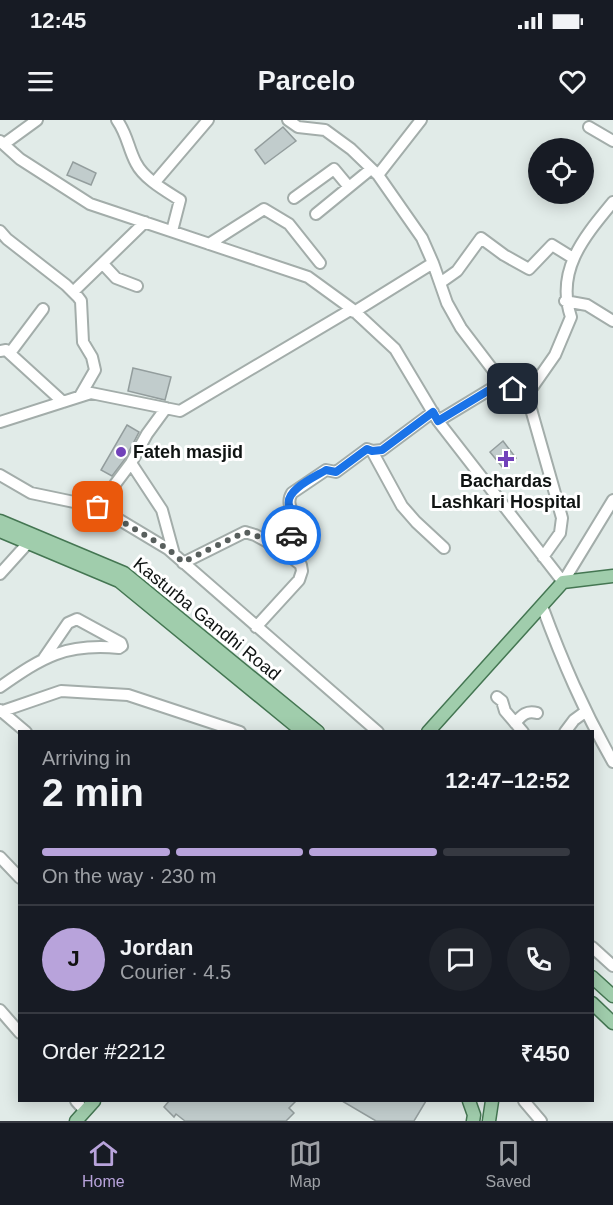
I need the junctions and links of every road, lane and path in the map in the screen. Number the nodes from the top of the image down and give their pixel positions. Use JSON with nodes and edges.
{"nodes":[{"id":1,"x":37,"y":120,"type":"edge"},
{"id":2,"x":117,"y":120,"type":"edge"},
{"id":3,"x":208,"y":120,"type":"edge"},
{"id":4,"x":288,"y":120,"type":"edge"},
{"id":5,"x":421,"y":120,"type":"edge"},
{"id":6,"x":589,"y":127,"type":"dead end"},
{"id":7,"x":613,"y":141,"type":"edge"},
{"id":8,"x":2,"y":142,"type":"edge"},
{"id":9,"x":375,"y":172,"type":"junction"},
{"id":10,"x":155,"y":182,"type":"junction"},
{"id":11,"x":349,"y":187,"type":"junction"},
{"id":12,"x":294,"y":198,"type":"dead end"},
{"id":13,"x":613,"y":202,"type":"edge"},
{"id":14,"x":316,"y":214,"type":"dead end"},
{"id":15,"x":145,"y":222,"type":"junction"},
{"id":16,"x":0,"y":231,"type":"edge"},
{"id":17,"x":172,"y":231,"type":"junction"},
{"id":18,"x":209,"y":244,"type":"junction"},
{"id":19,"x":573,"y":258,"type":"junction"},
{"id":20,"x":320,"y":263,"type":"dead end"},
{"id":21,"x":434,"y":263,"type":"junction"},
{"id":22,"x":103,"y":264,"type":"junction"},
{"id":23,"x":440,"y":283,"type":"junction"},
{"id":24,"x":137,"y":286,"type":"dead end"},
{"id":25,"x":73,"y":292,"type":"junction"},
{"id":26,"x":566,"y":301,"type":"junction"},
{"id":27,"x":43,"y":309,"type":"dead end"},
{"id":28,"x":353,"y":310,"type":"junction"},
{"id":29,"x":613,"y":321,"type":"edge"},
{"id":30,"x":5,"y":352,"type":"edge"},
{"id":31,"x":504,"y":381,"type":"junction"},
{"id":32,"x":527,"y":395,"type":"junction"},
{"id":33,"x":80,"y":396,"type":"junction"},
{"id":34,"x":63,"y":402,"type":"junction"},
{"id":35,"x":166,"y":408,"type":"junction"},
{"id":36,"x":436,"y":416,"type":"junction"},
{"id":37,"x":0,"y":422,"type":"edge"},
{"id":38,"x":372,"y":451,"type":"junction"},
{"id":39,"x":131,"y":463,"type":"junction"},
{"id":40,"x":0,"y":475,"type":"edge"},
{"id":41,"x":613,"y":500,"type":"edge"},
{"id":42,"x":98,"y":507,"type":"junction"},
{"id":43,"x":0,"y":521,"type":"edge"},
{"id":44,"x":0,"y":531,"type":"edge"},
{"id":45,"x":28,"y":543,"type":"junction"},
{"id":46,"x":444,"y":548,"type":"dead end"},
{"id":47,"x":281,"y":549,"type":"junction"},
{"id":48,"x":174,"y":555,"type":"junction"},
{"id":49,"x":543,"y":557,"type":"junction"},
{"id":50,"x":183,"y":562,"type":"junction"},
{"id":51,"x":0,"y":574,"type":"edge"},
{"id":52,"x":613,"y":576,"type":"edge"},
{"id":53,"x":563,"y":582,"type":"junction"},
{"id":54,"x":542,"y":606,"type":"junction"},
{"id":55,"x":256,"y":627,"type":"junction"},
{"id":56,"x":44,"y":658,"type":"junction"},
{"id":57,"x":0,"y":687,"type":"edge"},
{"id":58,"x":497,"y":697,"type":"dead end"},
{"id":59,"x":0,"y":711,"type":"edge"},
{"id":60,"x":448,"y":712,"type":"junction"},
{"id":61,"x":585,"y":712,"type":"junction"},
{"id":62,"x":537,"y":713,"type":"dead end"},
{"id":63,"x":515,"y":723,"type":"junction"},
{"id":64,"x":24,"y":730,"type":"edge"},
{"id":65,"x":229,"y":730,"type":"edge"},
{"id":66,"x":301,"y":730,"type":"edge"},
{"id":67,"x":316,"y":730,"type":"edge"},
{"id":68,"x":376,"y":730,"type":"edge"},
{"id":69,"x":430,"y":730,"type":"edge"},
{"id":70,"x":441,"y":730,"type":"edge"},
{"id":71,"x":521,"y":730,"type":"edge"},
{"id":72,"x":566,"y":730,"type":"edge"},
{"id":73,"x":613,"y":762,"type":"edge"},
{"id":74,"x":0,"y":856,"type":"edge"},
{"id":75,"x":18,"y":876,"type":"edge"},
{"id":76,"x":594,"y":949,"type":"edge"},
{"id":77,"x":613,"y":966,"type":"edge"},
{"id":78,"x":594,"y":979,"type":"edge"},
{"id":79,"x":613,"y":996,"type":"edge"},
{"id":80,"x":594,"y":1005,"type":"edge"},
{"id":81,"x":0,"y":1010,"type":"edge"},
{"id":82,"x":613,"y":1023,"type":"edge"},
{"id":83,"x":18,"y":1032,"type":"edge"},
{"id":84,"x":77,"y":1102,"type":"edge"},
{"id":85,"x":93,"y":1102,"type":"edge"},
{"id":86,"x":104,"y":1102,"type":"edge"},
{"id":87,"x":469,"y":1102,"type":"edge"},
{"id":88,"x":492,"y":1102,"type":"edge"},
{"id":89,"x":525,"y":1102,"type":"edge"},
{"id":90,"x":535,"y":1102,"type":"edge"},
{"id":91,"x":86,"y":1116,"type":"edge"},
{"id":92,"x":76,"y":1121,"type":"edge"},
{"id":93,"x":473,"y":1121,"type":"edge"},
{"id":94,"x":489,"y":1121,"type":"edge"},
{"id":95,"x":542,"y":1121,"type":"edge"},
{"id":96,"x":551,"y":1121,"type":"edge"}],
"edges":[{"from":1,"to":8,"type":"street"},
{"from":2,"to":10,"type":"street"},
{"from":3,"to":10,"type":"street"},
{"from":4,"to":9,"type":"street"},
{"from":5,"to":9,"type":"street"},
{"from":6,"to":7,"type":"street"},
{"from":8,"to":15,"type":"street"},
{"from":9,"to":11,"type":"street"},
{"from":9,"to":21,"type":"street"},
{"from":10,"to":17,"type":"street"},
{"from":11,"to":12,"type":"street"},
{"from":11,"to":14,"type":"street"},
{"from":13,"to":19,"type":"street"},
{"from":15,"to":17,"type":"street"},
{"from":15,"to":22,"type":"street"},
{"from":16,"to":25,"type":"street"},
{"from":17,"to":18,"type":"street"},
{"from":18,"to":20,"type":"street"},
{"from":18,"to":28,"type":"street"},
{"from":19,"to":23,"type":"street"},
{"from":19,"to":26,"type":"street"},
{"from":21,"to":23,"type":"street"},
{"from":21,"to":28,"type":"street"},
{"from":22,"to":24,"type":"street"},
{"from":22,"to":25,"type":"street"},
{"from":23,"to":31,"type":"street"},
{"from":25,"to":33,"type":"street"},
{"from":26,"to":29,"type":"street"},
{"from":26,"to":32,"type":"street"},
{"from":27,"to":30,"type":"street"},
{"from":28,"to":35,"type":"street"},
{"from":28,"to":36,"type":"street"},
{"from":30,"to":34,"type":"street"},
{"from":31,"to":32,"type":"street"},
{"from":31,"to":36,"type":"street"},
{"from":32,"to":49,"type":"street"},
{"from":33,"to":34,"type":"street"},
{"from":33,"to":35,"type":"street"},
{"from":34,"to":37,"type":"street"},
{"from":35,"to":39,"type":"street"},
{"from":36,"to":38,"type":"street"},
{"from":36,"to":49,"type":"street"},
{"from":38,"to":46,"type":"street"},
{"from":38,"to":47,"type":"street"},
{"from":39,"to":42,"type":"street"},
{"from":39,"to":48,"type":"street"},
{"from":40,"to":42,"type":"street"},
{"from":41,"to":53,"type":"street"},
{"from":42,"to":48,"type":"street"},
{"from":43,"to":67,"type":"main road","name":"Kasturba Gandhi Road"},
{"from":44,"to":45,"type":"main road","name":"Kasturba Gandhi Road"},
{"from":45,"to":51,"type":"street"},
{"from":45,"to":66,"type":"main road","name":"Kasturba Gandhi Road"},
{"from":47,"to":50,"type":"street"},
{"from":47,"to":55,"type":"street"},
{"from":48,"to":50,"type":"street"},
{"from":49,"to":53,"type":"street"},
{"from":50,"to":55,"type":"street"},
{"from":52,"to":53,"type":"main road"},
{"from":53,"to":54,"type":"main road"},
{"from":54,"to":60,"type":"main road"},
{"from":54,"to":61,"type":"street"},
{"from":55,"to":68,"type":"street"},
{"from":56,"to":56,"type":"street"},
{"from":56,"to":57,"type":"street"},
{"from":58,"to":63,"type":"street"},
{"from":59,"to":64,"type":"street"},
{"from":59,"to":65,"type":"street"},
{"from":60,"to":69,"type":"main road"},
{"from":60,"to":70,"type":"main road"},
{"from":61,"to":72,"type":"street"},
{"from":61,"to":73,"type":"street"},
{"from":62,"to":63,"type":"street"},
{"from":63,"to":71,"type":"street"},
{"from":74,"to":75,"type":"street"},
{"from":76,"to":77,"type":"street"},
{"from":78,"to":79,"type":"main road"},
{"from":80,"to":82,"type":"main road"},
{"from":81,"to":83,"type":"street"},
{"from":84,"to":91,"type":"street"},
{"from":85,"to":91,"type":"main road"},
{"from":86,"to":91,"type":"main road"},
{"from":87,"to":93,"type":"main road"},
{"from":88,"to":94,"type":"main road"},
{"from":89,"to":95,"type":"street"},
{"from":90,"to":96,"type":"street"},
{"from":91,"to":92,"type":"main road"}]}
